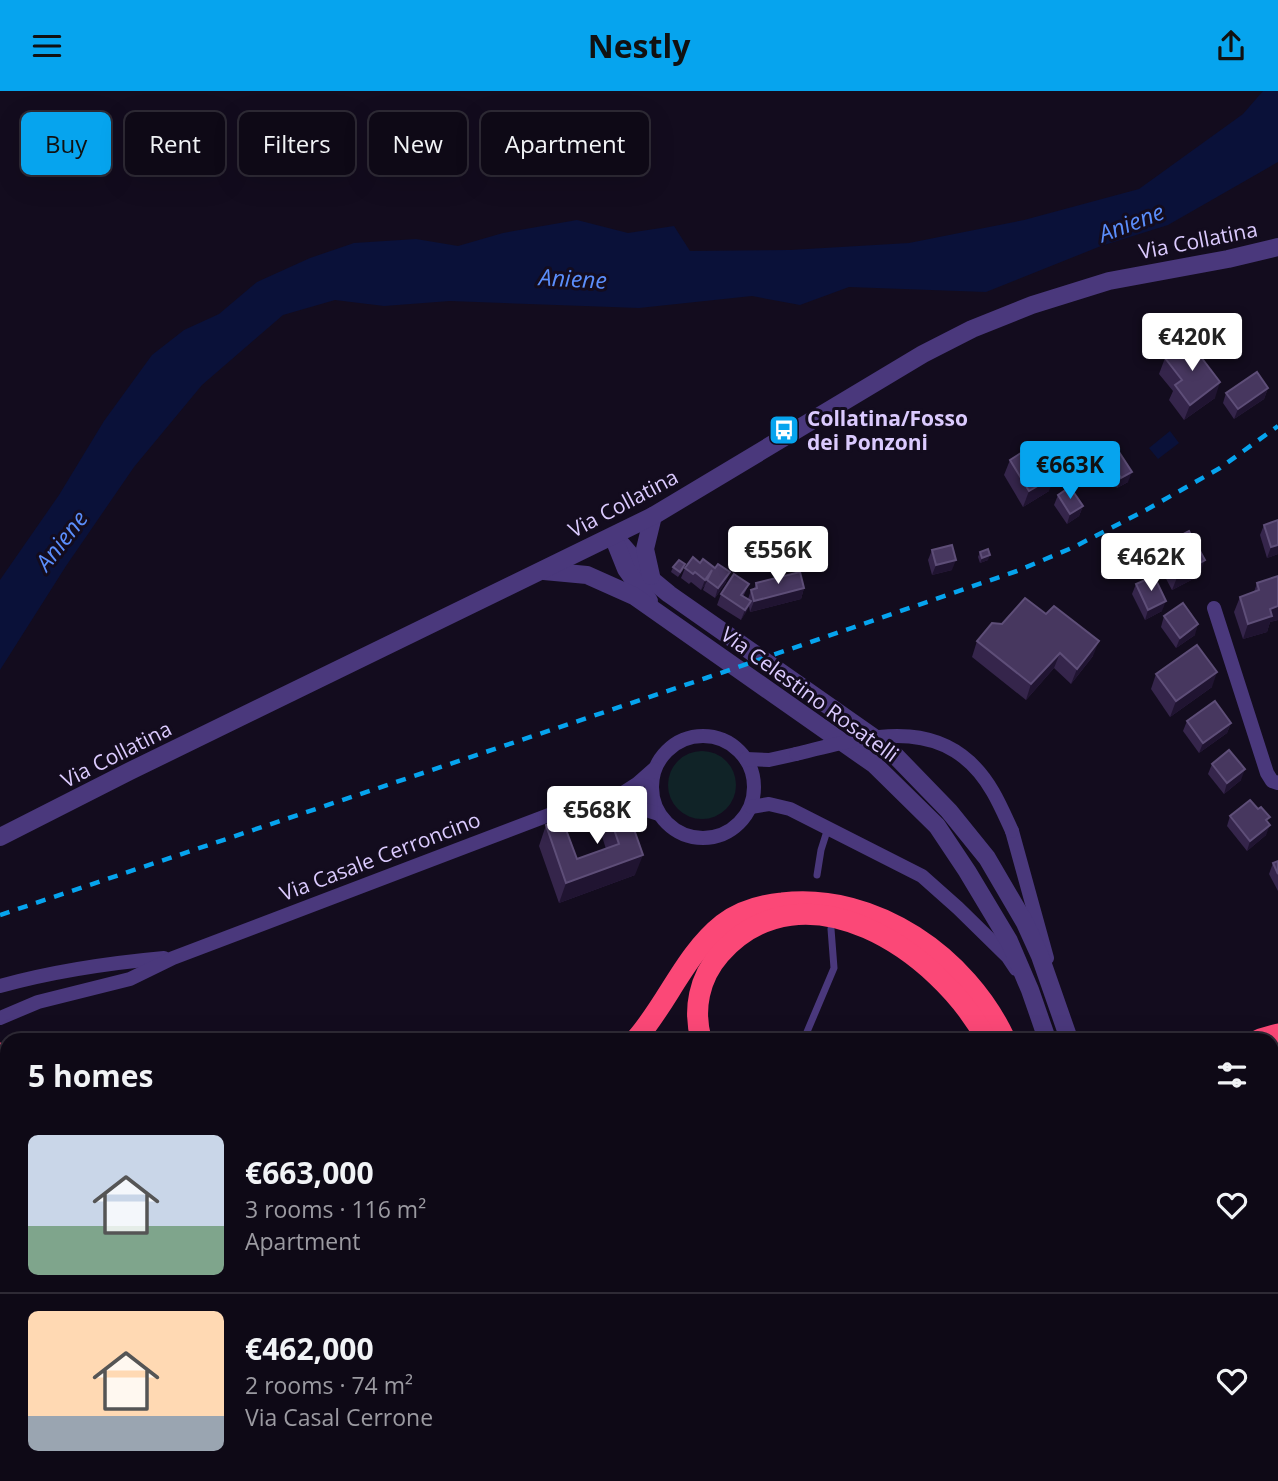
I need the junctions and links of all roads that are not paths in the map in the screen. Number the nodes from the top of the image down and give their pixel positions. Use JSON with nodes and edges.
{"nodes":[{"id":1,"x":1278,"y":247,"type":"edge"},
{"id":2,"x":653,"y":516,"type":"junction"},
{"id":3,"x":614,"y":536,"type":"junction"},
{"id":4,"x":543,"y":571,"type":"junction"},
{"id":5,"x":652,"y":579,"type":"junction"},
{"id":6,"x":1214,"y":608,"type":"dead end"},
{"id":7,"x":658,"y":612,"type":"junction"},
{"id":8,"x":746,"y":759,"type":"junction"},
{"id":9,"x":654,"y":769,"type":"junction"},
{"id":10,"x":1278,"y":783,"type":"edge"},
{"id":11,"x":606,"y":803,"type":"junction"},
{"id":12,"x":751,"y":807,"type":"junction"},
{"id":13,"x":659,"y":814,"type":"junction"},
{"id":14,"x":828,"y":827,"type":"junction"},
{"id":15,"x":0,"y":837,"type":"edge"},
{"id":16,"x":817,"y":875,"type":"dead end"},
{"id":17,"x":831,"y":929,"type":"dead end"},
{"id":18,"x":173,"y":958,"type":"junction"},
{"id":19,"x":0,"y":986,"type":"edge"},
{"id":20,"x":1030,"y":990,"type":"junction"},
{"id":21,"x":0,"y":1017,"type":"edge"},
{"id":22,"x":640,"y":1033,"type":"edge"},
{"id":23,"x":700,"y":1033,"type":"edge"},
{"id":24,"x":807,"y":1033,"type":"edge"},
{"id":25,"x":982,"y":1033,"type":"edge"},
{"id":26,"x":1002,"y":1033,"type":"edge"},
{"id":27,"x":1044,"y":1033,"type":"edge"},
{"id":28,"x":1067,"y":1033,"type":"edge"},
{"id":29,"x":1067,"y":1033,"type":"edge"}],
"edges":[{"from":1,"to":2,"type":"street","name":"Via Collatina"},
{"from":2,"to":3,"type":"street","name":"Via Collatina"},
{"from":2,"to":5,"type":"street"},
{"from":3,"to":4,"type":"street","name":"Via Collatina"},
{"from":3,"to":5,"type":"street","name":"Via Celestino Rosatelli"},
{"from":3,"to":7,"type":"street","name":"Via Celestino Rosatelli"},
{"from":4,"to":7,"type":"street","name":"Via Celestino Rosatelli"},
{"from":4,"to":15,"type":"street","name":"Via Collatina"},
{"from":5,"to":28,"type":"street","name":"Via Celestino Rosatelli"},
{"from":6,"to":10,"type":"street"},
{"from":7,"to":20,"type":"street","name":"Via Celestino Rosatelli"},
{"from":8,"to":9,"type":"street","name":"Via Casale Cerroncino"},
{"from":8,"to":12,"type":"street"},
{"from":8,"to":29,"type":"street","bridge":true},
{"from":9,"to":11,"type":"street","name":"Via Casale Cerroncino"},
{"from":9,"to":13,"type":"street"},
{"from":11,"to":13,"type":"street","name":"Via Casale Cerroncino"},
{"from":11,"to":18,"type":"street","name":"Via Casale Cerroncino"},
{"from":12,"to":13,"type":"street","name":"Via Casale Cerroncino"},
{"from":12,"to":14,"type":"street"},
{"from":14,"to":16,"type":"lane"},
{"from":14,"to":20,"type":"street"},
{"from":17,"to":24,"type":"lane"},
{"from":18,"to":19,"type":"street","name":"Via Casale Cerroncino"},
{"from":18,"to":21,"type":"street","name":"Via Casale Cerroncino"},
{"from":20,"to":27,"type":"street","name":"Via Celestino Rosatelli"},
{"from":22,"to":26,"type":"highway"},
{"from":23,"to":25,"type":"highway"}]}
